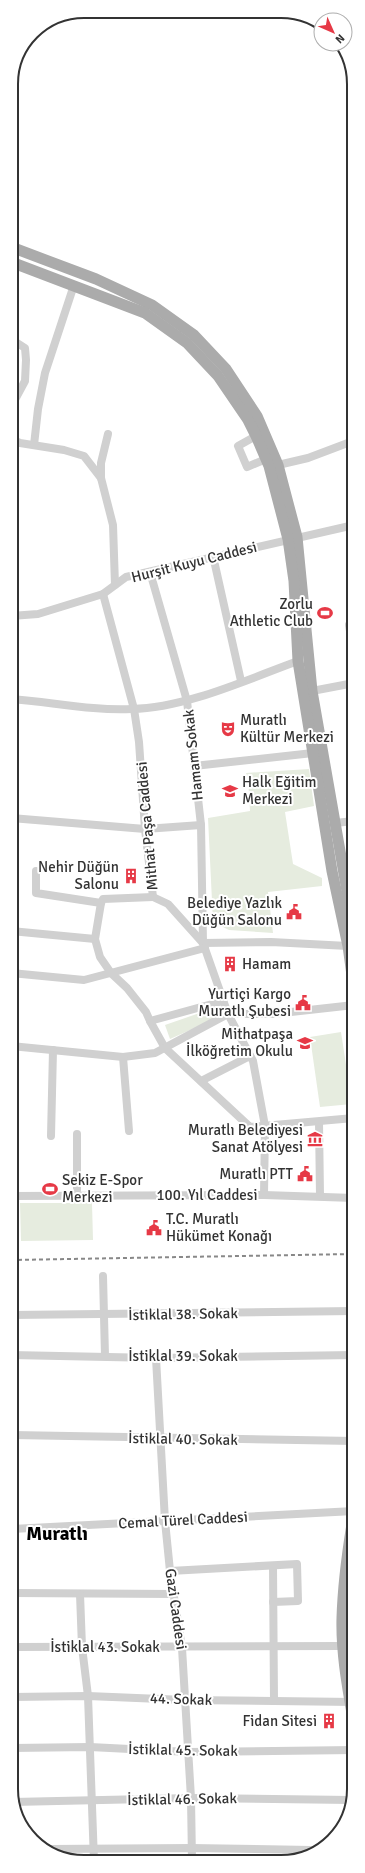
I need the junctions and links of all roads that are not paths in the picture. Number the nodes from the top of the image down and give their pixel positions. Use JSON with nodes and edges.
{"nodes":[{"id":1,"x":18,"y":250,"type":"edge"},
{"id":2,"x":18,"y":265,"type":"edge"},
{"id":3,"x":74,"y":285,"type":"junction"},
{"id":4,"x":18,"y":344,"type":"edge"},
{"id":5,"x":18,"y":394,"type":"edge"},
{"id":6,"x":108,"y":434,"type":"dead end"},
{"id":7,"x":256,"y":436,"type":"junction"},
{"id":8,"x":18,"y":442,"type":"edge"},
{"id":9,"x":347,"y":444,"type":"edge"},
{"id":10,"x":34,"y":445,"type":"junction"},
{"id":11,"x":266,"y":459,"type":"junction"},
{"id":12,"x":278,"y":465,"type":"junction"},
{"id":13,"x":100,"y":478,"type":"junction"},
{"id":14,"x":347,"y":526,"type":"edge"},
{"id":15,"x":292,"y":538,"type":"junction"},
{"id":16,"x":213,"y":556,"type":"junction"},
{"id":17,"x":150,"y":572,"type":"junction"},
{"id":18,"x":115,"y":585,"type":"junction"},
{"id":19,"x":103,"y":594,"type":"junction"},
{"id":20,"x":18,"y":615,"type":"edge"},
{"id":21,"x":298,"y":661,"type":"junction"},
{"id":22,"x":242,"y":681,"type":"junction"},
{"id":23,"x":347,"y":684,"type":"edge"},
{"id":24,"x":312,"y":690,"type":"junction"},
{"id":25,"x":18,"y":700,"type":"edge"},
{"id":26,"x":187,"y":701,"type":"junction"},
{"id":27,"x":134,"y":709,"type":"junction"},
{"id":28,"x":313,"y":753,"type":"junction"},
{"id":29,"x":194,"y":766,"type":"junction"},
{"id":30,"x":327,"y":808,"type":"junction"},
{"id":31,"x":18,"y":819,"type":"edge"},
{"id":32,"x":347,"y":822,"type":"edge"},
{"id":33,"x":335,"y":823,"type":"junction"},
{"id":34,"x":201,"y":825,"type":"junction"},
{"id":35,"x":145,"y":829,"type":"junction"},
{"id":36,"x":338,"y":871,"type":"junction"},
{"id":37,"x":36,"y":872,"type":"dead end"},
{"id":38,"x":153,"y":897,"type":"junction"},
{"id":39,"x":102,"y":901,"type":"junction"},
{"id":40,"x":347,"y":905,"type":"edge"},
{"id":41,"x":347,"y":924,"type":"edge"},
{"id":42,"x":18,"y":932,"type":"edge"},
{"id":43,"x":95,"y":939,"type":"junction"},
{"id":44,"x":204,"y":945,"type":"junction"},
{"id":45,"x":347,"y":948,"type":"edge"},
{"id":46,"x":111,"y":973,"type":"junction"},
{"id":47,"x":18,"y":974,"type":"edge"},
{"id":48,"x":222,"y":1001,"type":"junction"},
{"id":49,"x":347,"y":1006,"type":"edge"},
{"id":50,"x":228,"y":1014,"type":"junction"},
{"id":51,"x":150,"y":1022,"type":"junction"},
{"id":52,"x":18,"y":1047,"type":"edge"},
{"id":53,"x":165,"y":1048,"type":"junction"},
{"id":54,"x":53,"y":1050,"type":"junction"},
{"id":55,"x":250,"y":1056,"type":"junction"},
{"id":56,"x":123,"y":1057,"type":"junction"},
{"id":57,"x":201,"y":1082,"type":"junction"},
{"id":58,"x":347,"y":1119,"type":"edge"},
{"id":59,"x":319,"y":1122,"type":"junction"},
{"id":60,"x":265,"y":1126,"type":"junction"},
{"id":61,"x":129,"y":1131,"type":"dead end"},
{"id":62,"x":77,"y":1134,"type":"dead end"},
{"id":63,"x":51,"y":1136,"type":"dead end"},
{"id":64,"x":77,"y":1190,"type":"dead end"},
{"id":65,"x":264,"y":1195,"type":"junction"},
{"id":66,"x":18,"y":1196,"type":"edge"},
{"id":67,"x":320,"y":1196,"type":"junction"},
{"id":68,"x":347,"y":1198,"type":"edge"},
{"id":69,"x":103,"y":1276,"type":"dead end"},
{"id":70,"x":347,"y":1311,"type":"edge"},
{"id":71,"x":18,"y":1315,"type":"edge"},
{"id":72,"x":104,"y":1315,"type":"junction"},
{"id":73,"x":18,"y":1355,"type":"edge"},
{"id":74,"x":347,"y":1355,"type":"edge"},
{"id":75,"x":105,"y":1356,"type":"junction"},
{"id":76,"x":156,"y":1358,"type":"junction"},
{"id":77,"x":18,"y":1435,"type":"edge"},
{"id":78,"x":159,"y":1438,"type":"junction"},
{"id":79,"x":347,"y":1441,"type":"edge"},
{"id":80,"x":347,"y":1511,"type":"edge"},
{"id":81,"x":165,"y":1521,"type":"junction"},
{"id":82,"x":18,"y":1529,"type":"edge"},
{"id":83,"x":273,"y":1566,"type":"junction"},
{"id":84,"x":170,"y":1571,"type":"junction"},
{"id":85,"x":347,"y":1583,"type":"edge"},
{"id":86,"x":18,"y":1593,"type":"edge"},
{"id":87,"x":80,"y":1594,"type":"junction"},
{"id":88,"x":174,"y":1594,"type":"junction"},
{"id":89,"x":273,"y":1602,"type":"junction"},
{"id":90,"x":342,"y":1618,"type":"junction"},
{"id":91,"x":347,"y":1618,"type":"edge"},
{"id":92,"x":343,"y":1646,"type":"junction"},
{"id":93,"x":18,"y":1647,"type":"edge"},
{"id":94,"x":82,"y":1647,"type":"junction"},
{"id":95,"x":273,"y":1647,"type":"junction"},
{"id":96,"x":182,"y":1648,"type":"junction"},
{"id":97,"x":347,"y":1657,"type":"edge"},
{"id":98,"x":88,"y":1696,"type":"junction"},
{"id":99,"x":18,"y":1697,"type":"edge"},
{"id":100,"x":185,"y":1700,"type":"junction"},
{"id":101,"x":274,"y":1701,"type":"junction"},
{"id":102,"x":347,"y":1702,"type":"edge"},
{"id":103,"x":90,"y":1747,"type":"junction"},
{"id":104,"x":18,"y":1748,"type":"edge"},
{"id":105,"x":347,"y":1750,"type":"edge"},
{"id":106,"x":188,"y":1752,"type":"junction"},
{"id":107,"x":191,"y":1798,"type":"junction"},
{"id":108,"x":346,"y":1800,"type":"edge"},
{"id":109,"x":92,"y":1801,"type":"junction"},
{"id":110,"x":19,"y":1802,"type":"edge"},
{"id":111,"x":94,"y":1848,"type":"junction"},
{"id":112,"x":191,"y":1848,"type":"junction"},
{"id":113,"x":57,"y":1849,"type":"edge"},
{"id":114,"x":306,"y":1850,"type":"edge"},
{"id":115,"x":94,"y":1855,"type":"edge"},
{"id":116,"x":192,"y":1855,"type":"edge"}],
"edges":[{"from":1,"to":12,"type":"main road"},
{"from":2,"to":3,"type":"main road"},
{"from":3,"to":7,"type":"main road"},
{"from":3,"to":10,"type":"street"},
{"from":4,"to":5,"type":"street"},
{"from":6,"to":13,"type":"street"},
{"from":7,"to":11,"type":"main road"},
{"from":7,"to":11,"type":"street"},
{"from":8,"to":10,"type":"street"},
{"from":9,"to":12,"type":"street"},
{"from":10,"to":13,"type":"street"},
{"from":11,"to":15,"type":"main road"},
{"from":12,"to":15,"type":"main road"},
{"from":13,"to":18,"type":"street"},
{"from":14,"to":15,"type":"street","name":"Hurşit Kuyu Caddesi"},
{"from":15,"to":16,"type":"street","name":"Hurşit Kuyu Caddesi"},
{"from":15,"to":21,"type":"main road"},
{"from":15,"to":24,"type":"main road"},
{"from":16,"to":17,"type":"street","name":"Hurşit Kuyu Caddesi"},
{"from":16,"to":22,"type":"street"},
{"from":17,"to":18,"type":"street","name":"Hurşit Kuyu Caddesi"},
{"from":17,"to":26,"type":"street","name":"Hamam Sokak"},
{"from":18,"to":19,"type":"street","name":"Hurşit Kuyu Caddesi"},
{"from":19,"to":20,"type":"street","name":"Hurşit Kuyu Caddesi"},
{"from":19,"to":27,"type":"street","name":"Mithat Paşa Caddesi"},
{"from":21,"to":22,"type":"street"},
{"from":21,"to":28,"type":"main road"},
{"from":22,"to":26,"type":"street"},
{"from":23,"to":24,"type":"street"},
{"from":24,"to":30,"type":"main road"},
{"from":25,"to":27,"type":"street"},
{"from":26,"to":27,"type":"street"},
{"from":26,"to":29,"type":"street","name":"Hamam Sokak"},
{"from":27,"to":35,"type":"street","name":"Mithat Paşa Caddesi"},
{"from":28,"to":29,"type":"street"},
{"from":28,"to":30,"type":"main road"},
{"from":29,"to":34,"type":"street","name":"Hamam Sokak"},
{"from":30,"to":33,"type":"main road"},
{"from":30,"to":36,"type":"main road"},
{"from":31,"to":35,"type":"street"},
{"from":32,"to":33,"type":"street"},
{"from":33,"to":36,"type":"main road"},
{"from":34,"to":35,"type":"street"},
{"from":34,"to":44,"type":"street","name":"Hamam Sokak"},
{"from":35,"to":38,"type":"street","name":"Mithat Paşa Caddesi"},
{"from":36,"to":40,"type":"main road"},
{"from":36,"to":41,"type":"main road"},
{"from":37,"to":39,"type":"street"},
{"from":38,"to":39,"type":"street"},
{"from":38,"to":44,"type":"street","name":"Mithat Paşa Caddesi"},
{"from":39,"to":43,"type":"street"},
{"from":42,"to":43,"type":"street"},
{"from":43,"to":46,"type":"street"},
{"from":44,"to":45,"type":"street"},
{"from":44,"to":46,"type":"street"},
{"from":44,"to":48,"type":"street","name":"Mithat Paşa Caddesi"},
{"from":46,"to":47,"type":"street"},
{"from":46,"to":51,"type":"street"},
{"from":48,"to":50,"type":"street","name":"Mithat Paşa Caddesi"},
{"from":48,"to":51,"type":"street"},
{"from":49,"to":50,"type":"street"},
{"from":50,"to":53,"type":"street"},
{"from":50,"to":55,"type":"street","name":"Mithat Paşa Caddesi"},
{"from":51,"to":53,"type":"street"},
{"from":52,"to":54,"type":"street"},
{"from":53,"to":56,"type":"street"},
{"from":53,"to":57,"type":"street"},
{"from":54,"to":56,"type":"street"},
{"from":54,"to":63,"type":"street"},
{"from":55,"to":57,"type":"street"},
{"from":55,"to":60,"type":"street","name":"Mithat Paşa Caddesi"},
{"from":56,"to":61,"type":"street"},
{"from":57,"to":60,"type":"street"},
{"from":58,"to":59,"type":"street"},
{"from":59,"to":60,"type":"street"},
{"from":59,"to":67,"type":"street"},
{"from":60,"to":65,"type":"street","name":"Mithat Paşa Caddesi"},
{"from":62,"to":64,"type":"street"},
{"from":65,"to":66,"type":"street","name":"100. Yıl Caddesi"},
{"from":65,"to":67,"type":"street","name":"100. Yıl Caddesi"},
{"from":67,"to":68,"type":"street","name":"100. Yıl Caddesi"},
{"from":69,"to":72,"type":"street"},
{"from":70,"to":72,"type":"street","name":"İstiklal 38. Sokak"},
{"from":71,"to":72,"type":"street","name":"İstiklal 38. Sokak"},
{"from":72,"to":75,"type":"street"},
{"from":73,"to":75,"type":"street","name":"İstiklal 39. Sokak"},
{"from":74,"to":76,"type":"street","name":"İstiklal 39. Sokak"},
{"from":75,"to":76,"type":"street","name":"İstiklal 39. Sokak"},
{"from":76,"to":78,"type":"street","name":"Gazi Caddesi"},
{"from":77,"to":78,"type":"street","name":"İstiklal 40. Sokak"},
{"from":78,"to":79,"type":"street","name":"İstiklal 40. Sokak"},
{"from":78,"to":81,"type":"street","name":"Gazi Caddesi"},
{"from":80,"to":81,"type":"street","name":"Cemal Türel Caddesi"},
{"from":81,"to":82,"type":"street","name":"Cemal Türel Caddesi"},
{"from":81,"to":84,"type":"street","name":"Gazi Caddesi"},
{"from":83,"to":84,"type":"street"},
{"from":83,"to":89,"type":"street"},
{"from":83,"to":89,"type":"street"},
{"from":84,"to":88,"type":"street","name":"Gazi Caddesi"},
{"from":85,"to":90,"type":"main road"},
{"from":86,"to":87,"type":"street"},
{"from":87,"to":88,"type":"street"},
{"from":87,"to":94,"type":"street"},
{"from":88,"to":96,"type":"street","name":"Gazi Caddesi"},
{"from":89,"to":95,"type":"street"},
{"from":90,"to":91,"type":"street"},
{"from":90,"to":92,"type":"main road"},
{"from":92,"to":95,"type":"street","name":"İstiklal 43. Sokak"},
{"from":92,"to":97,"type":"main road"},
{"from":93,"to":94,"type":"street","name":"İstiklal 43. Sokak"},
{"from":94,"to":96,"type":"street","name":"İstiklal 43. Sokak"},
{"from":94,"to":98,"type":"street"},
{"from":95,"to":96,"type":"street","name":"İstiklal 43. Sokak"},
{"from":95,"to":101,"type":"street"},
{"from":96,"to":100,"type":"street","name":"Gazi Caddesi"},
{"from":98,"to":99,"type":"street","name":"44. Sokak"},
{"from":98,"to":100,"type":"street","name":"44. Sokak"},
{"from":98,"to":103,"type":"street"},
{"from":100,"to":101,"type":"street","name":"44. Sokak"},
{"from":100,"to":106,"type":"street","name":"Gazi Caddesi"},
{"from":101,"to":102,"type":"street","name":"44. Sokak"},
{"from":103,"to":104,"type":"street","name":"İstiklal 45. Sokak"},
{"from":103,"to":106,"type":"street","name":"İstiklal 45. Sokak"},
{"from":103,"to":109,"type":"street"},
{"from":105,"to":106,"type":"street","name":"İstiklal 45. Sokak"},
{"from":106,"to":107,"type":"street","name":"Gazi Caddesi"},
{"from":107,"to":108,"type":"street","name":"İstiklal 46. Sokak"},
{"from":107,"to":109,"type":"street","name":"İstiklal 46. Sokak"},
{"from":107,"to":112,"type":"street","name":"Gazi Caddesi"},
{"from":109,"to":110,"type":"street","name":"İstiklal 46. Sokak"},
{"from":109,"to":111,"type":"street"},
{"from":111,"to":112,"type":"street"},
{"from":111,"to":113,"type":"street"},
{"from":111,"to":115,"type":"street"},
{"from":112,"to":114,"type":"street"},
{"from":112,"to":116,"type":"street","name":"Gazi Caddesi"}]}
